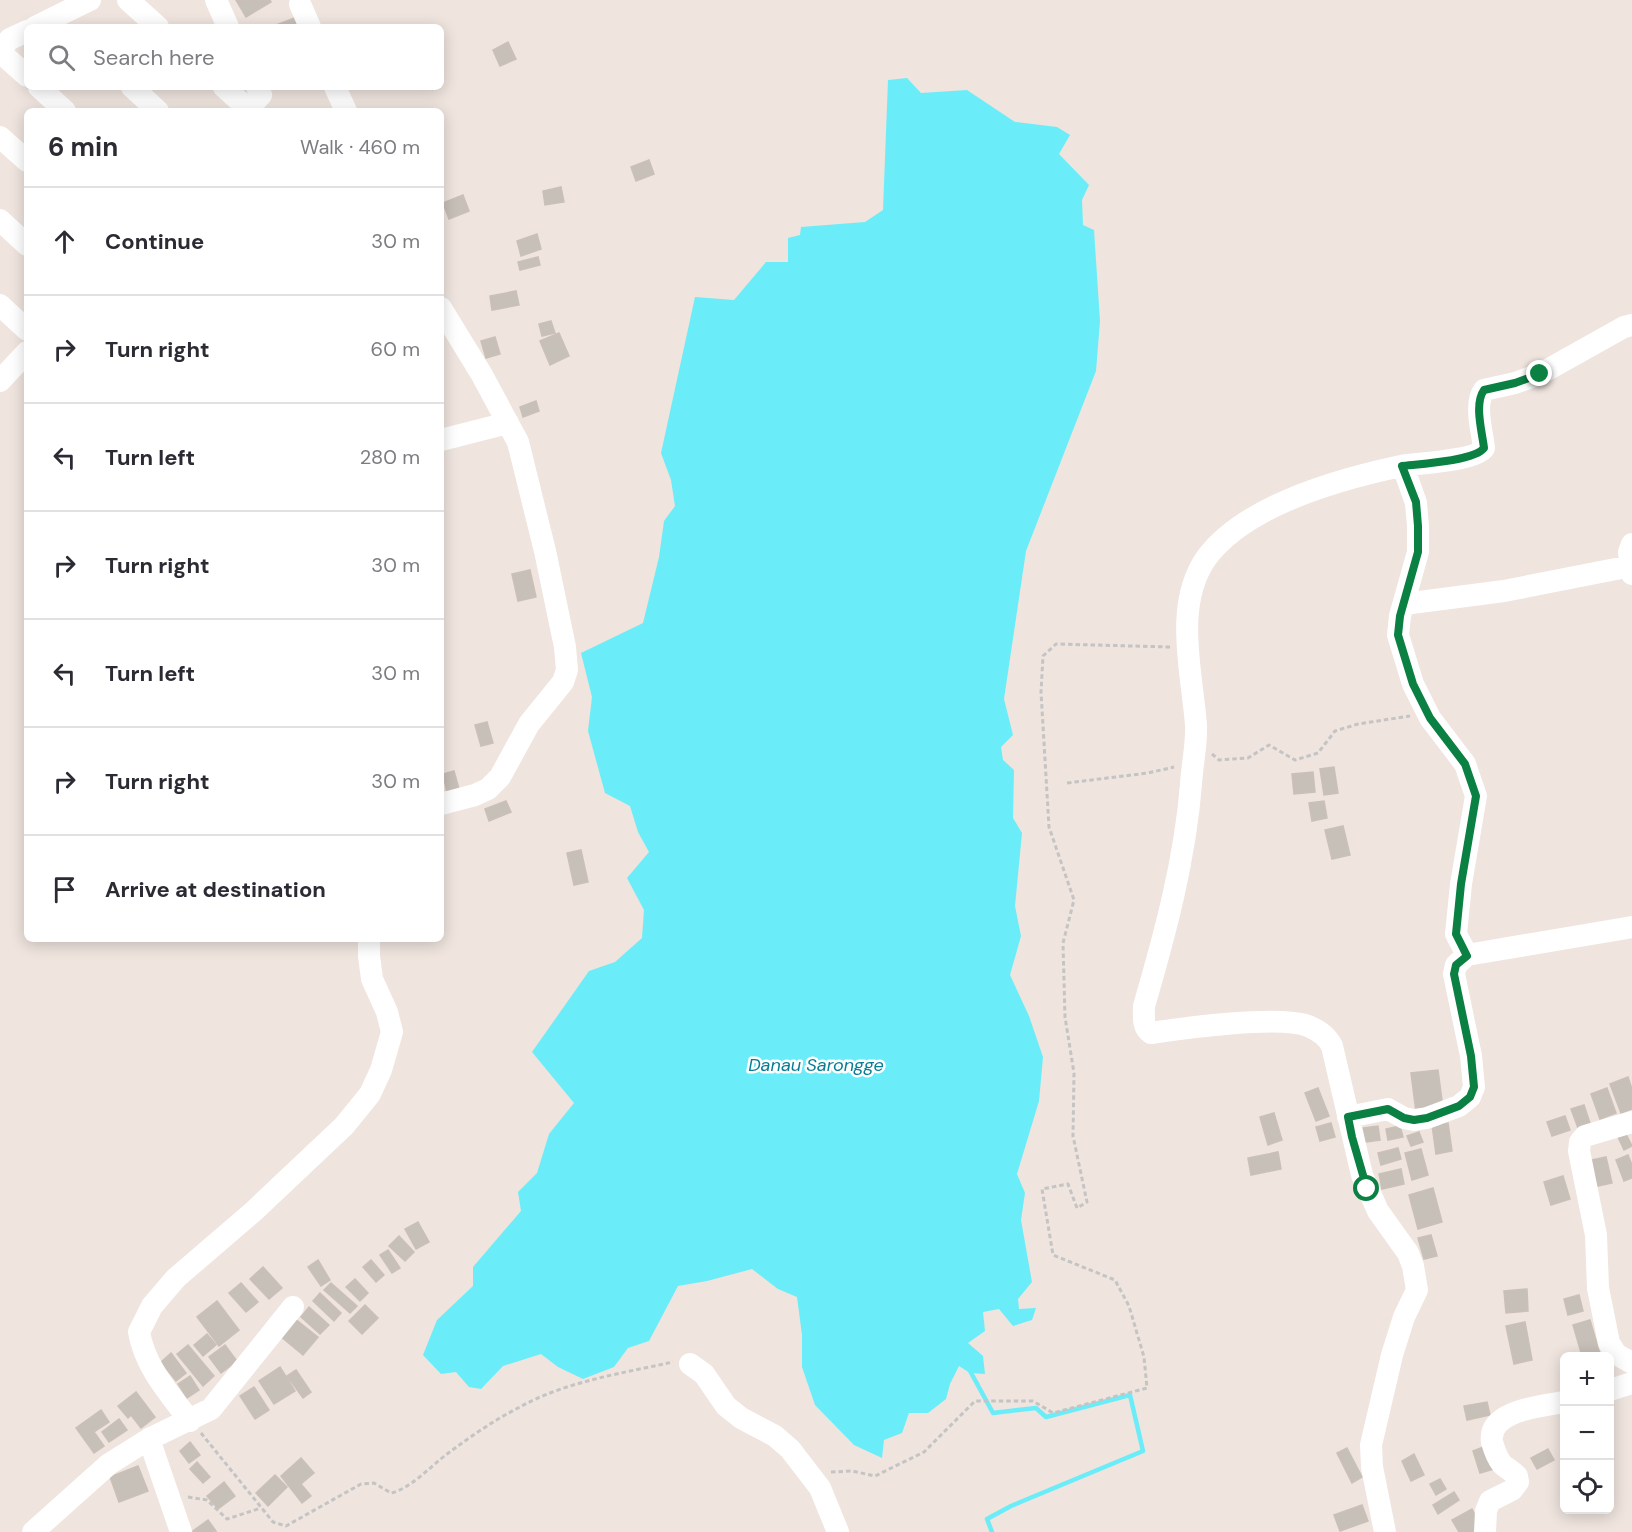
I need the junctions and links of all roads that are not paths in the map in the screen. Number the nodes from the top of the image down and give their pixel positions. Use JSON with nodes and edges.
{"nodes":[{"id":1,"x":90,"y":0,"type":"edge"},
{"id":2,"x":128,"y":0,"type":"edge"},
{"id":3,"x":216,"y":0,"type":"edge"},
{"id":4,"x":304,"y":1,"type":"edge"},
{"id":5,"x":52,"y":24,"type":"edge"},
{"id":6,"x":155,"y":24,"type":"edge"},
{"id":7,"x":227,"y":24,"type":"edge"},
{"id":8,"x":309,"y":24,"type":"edge"},
{"id":9,"x":24,"y":32,"type":"edge"},
{"id":10,"x":0,"y":51,"type":"edge"},
{"id":11,"x":24,"y":73,"type":"edge"},
{"id":12,"x":42,"y":90,"type":"edge"},
{"id":13,"x":135,"y":90,"type":"edge"},
{"id":14,"x":227,"y":90,"type":"edge"},
{"id":15,"x":258,"y":90,"type":"edge"},
{"id":16,"x":336,"y":90,"type":"edge"},
{"id":17,"x":62,"y":108,"type":"edge"},
{"id":18,"x":155,"y":108,"type":"edge"},
{"id":19,"x":245,"y":108,"type":"edge"},
{"id":20,"x":249,"y":108,"type":"edge"},
{"id":21,"x":345,"y":108,"type":"edge"},
{"id":22,"x":0,"y":136,"type":"edge"},
{"id":23,"x":24,"y":158,"type":"edge"},
{"id":24,"x":0,"y":220,"type":"edge"},
{"id":25,"x":24,"y":242,"type":"edge"},
{"id":26,"x":0,"y":305,"type":"edge"},
{"id":27,"x":444,"y":313,"type":"edge"},
{"id":28,"x":1632,"y":325,"type":"edge"},
{"id":29,"x":24,"y":327,"type":"edge"},
{"id":30,"x":24,"y":355,"type":"edge"},
{"id":31,"x":0,"y":381,"type":"edge"},
{"id":32,"x":508,"y":423,"type":"junction"},
{"id":33,"x":444,"y":439,"type":"edge"},
{"id":34,"x":1402,"y":466,"type":"junction"},
{"id":35,"x":1632,"y":561,"type":"edge"},
{"id":36,"x":1404,"y":604,"type":"junction"},
{"id":37,"x":444,"y":803,"type":"edge"},
{"id":38,"x":1632,"y":927,"type":"edge"},
{"id":39,"x":369,"y":942,"type":"edge"},
{"id":40,"x":1467,"y":956,"type":"junction"},
{"id":41,"x":1348,"y":1117,"type":"junction"},
{"id":42,"x":1632,"y":1122,"type":"edge"},
{"id":43,"x":293,"y":1307,"type":"dead end"},
{"id":44,"x":690,"y":1364,"type":"road end"},
{"id":45,"x":1632,"y":1364,"type":"edge"},
{"id":46,"x":1632,"y":1383,"type":"edge"},
{"id":47,"x":1614,"y":1389,"type":"edge"},
{"id":48,"x":1560,"y":1403,"type":"edge"},
{"id":49,"x":190,"y":1421,"type":"junction"},
{"id":50,"x":149,"y":1439,"type":"junction"},
{"id":51,"x":33,"y":1532,"type":"edge"},
{"id":52,"x":181,"y":1532,"type":"edge"},
{"id":53,"x":838,"y":1532,"type":"edge"},
{"id":54,"x":1385,"y":1532,"type":"edge"},
{"id":55,"x":1485,"y":1532,"type":"edge"}],
"edges":[{"from":1,"to":5,"type":"street"},
{"from":2,"to":6,"type":"street"},
{"from":3,"to":7,"type":"street"},
{"from":4,"to":8,"type":"street"},
{"from":9,"to":10,"type":"street"},
{"from":10,"to":11,"type":"street"},
{"from":12,"to":17,"type":"street"},
{"from":13,"to":18,"type":"street"},
{"from":14,"to":19,"type":"street"},
{"from":15,"to":20,"type":"street"},
{"from":16,"to":21,"type":"street"},
{"from":22,"to":23,"type":"street"},
{"from":24,"to":25,"type":"street"},
{"from":26,"to":29,"type":"street"},
{"from":27,"to":32,"type":"street"},
{"from":28,"to":34,"type":"street"},
{"from":30,"to":31,"type":"street"},
{"from":32,"to":33,"type":"street"},
{"from":32,"to":37,"type":"street"},
{"from":34,"to":36,"type":"street"},
{"from":34,"to":41,"type":"street"},
{"from":35,"to":36,"type":"street"},
{"from":36,"to":40,"type":"street"},
{"from":38,"to":40,"type":"street"},
{"from":39,"to":49,"type":"street"},
{"from":40,"to":41,"type":"street"},
{"from":41,"to":54,"type":"street"},
{"from":42,"to":45,"type":"street"},
{"from":43,"to":49,"type":"street"},
{"from":44,"to":53,"type":"street"},
{"from":46,"to":47,"type":"street"},
{"from":48,"to":55,"type":"street"},
{"from":49,"to":50,"type":"street"},
{"from":50,"to":51,"type":"street"},
{"from":50,"to":52,"type":"street"}]}
